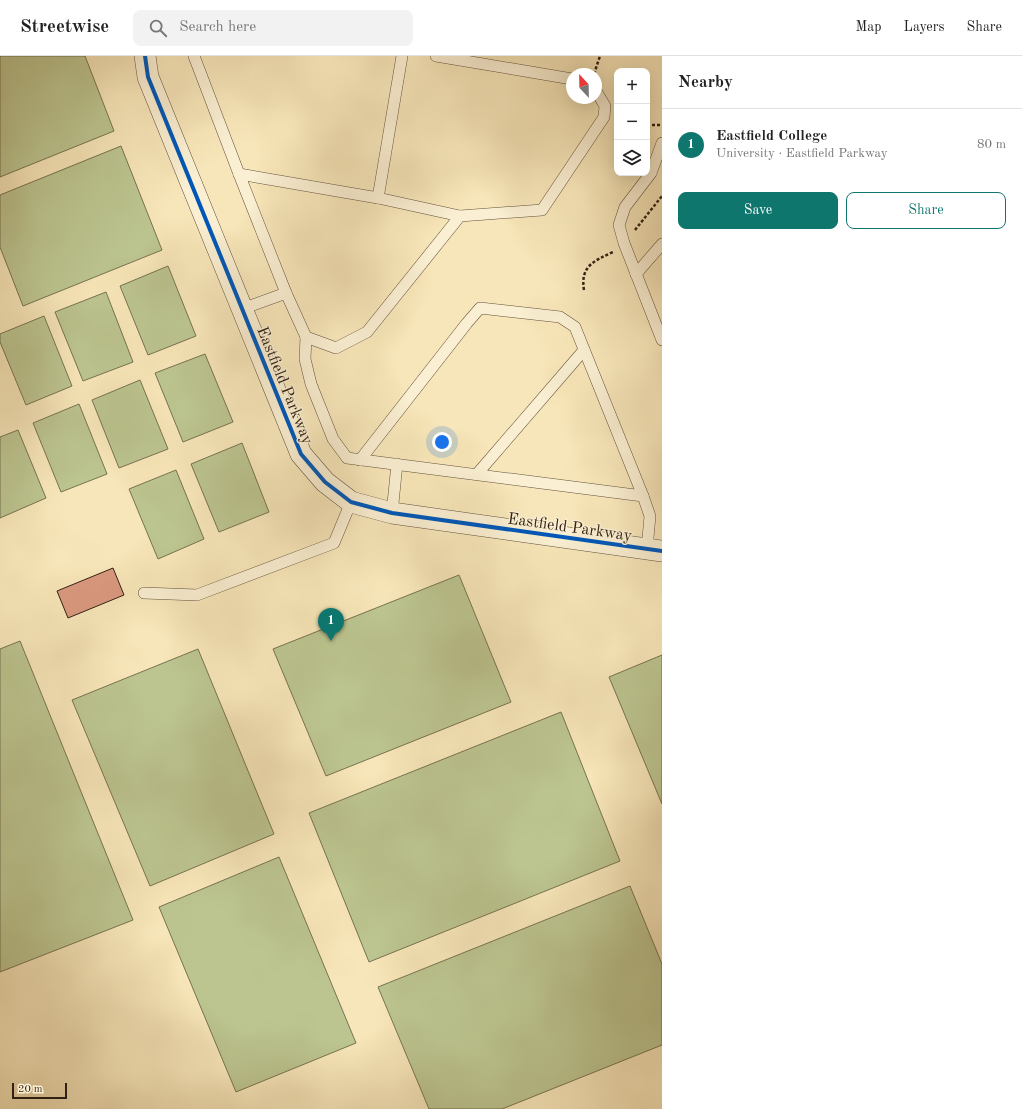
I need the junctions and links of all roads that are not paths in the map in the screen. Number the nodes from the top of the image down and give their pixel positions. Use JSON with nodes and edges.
{"nodes":[{"id":1,"x":146,"y":56,"type":"edge"},
{"id":2,"x":194,"y":56,"type":"edge"},
{"id":3,"x":402,"y":56,"type":"edge"},
{"id":4,"x":436,"y":56,"type":"edge"},
{"id":5,"x":566,"y":77,"type":"edge"},
{"id":6,"x":602,"y":101,"type":"edge"},
{"id":7,"x":662,"y":143,"type":"edge"},
{"id":8,"x":239,"y":174,"type":"junction"},
{"id":9,"x":378,"y":198,"type":"junction"},
{"id":10,"x":460,"y":216,"type":"junction"},
{"id":11,"x":662,"y":244,"type":"edge"},
{"id":12,"x":636,"y":274,"type":"junction"},
{"id":13,"x":286,"y":293,"type":"junction"},
{"id":14,"x":242,"y":309,"type":"junction"},
{"id":15,"x":306,"y":337,"type":"junction"},
{"id":16,"x":662,"y":340,"type":"edge"},
{"id":17,"x":584,"y":350,"type":"junction"},
{"id":18,"x":360,"y":460,"type":"junction"},
{"id":19,"x":397,"y":464,"type":"junction"},
{"id":20,"x":477,"y":474,"type":"junction"},
{"id":21,"x":643,"y":496,"type":"junction"},
{"id":22,"x":351,"y":502,"type":"junction"},
{"id":23,"x":392,"y":513,"type":"junction"},
{"id":24,"x":654,"y":550,"type":"edge"},
{"id":25,"x":144,"y":593,"type":"dead end"}],
"edges":[{"from":1,"to":14,"type":"street","name":"Eastfield Parkway"},
{"from":2,"to":8,"type":"lane"},
{"from":3,"to":9,"type":"lane"},
{"from":4,"to":5,"type":"lane"},
{"from":6,"to":10,"type":"lane"},
{"from":7,"to":12,"type":"lane"},
{"from":8,"to":9,"type":"lane"},
{"from":8,"to":13,"type":"lane"},
{"from":9,"to":10,"type":"lane"},
{"from":10,"to":15,"type":"lane"},
{"from":11,"to":12,"type":"lane"},
{"from":12,"to":16,"type":"lane"},
{"from":13,"to":14,"type":"lane"},
{"from":13,"to":15,"type":"lane"},
{"from":14,"to":22,"type":"street","name":"Eastfield Parkway"},
{"from":15,"to":18,"type":"lane"},
{"from":17,"to":18,"type":"lane"},
{"from":17,"to":20,"type":"lane"},
{"from":17,"to":21,"type":"lane"},
{"from":18,"to":19,"type":"lane"},
{"from":19,"to":20,"type":"lane"},
{"from":19,"to":23,"type":"lane"},
{"from":20,"to":21,"type":"lane"},
{"from":21,"to":24,"type":"lane"},
{"from":22,"to":23,"type":"street","name":"Eastfield Parkway"},
{"from":22,"to":25,"type":"lane"},
{"from":23,"to":24,"type":"street","name":"Eastfield Parkway"}]}
